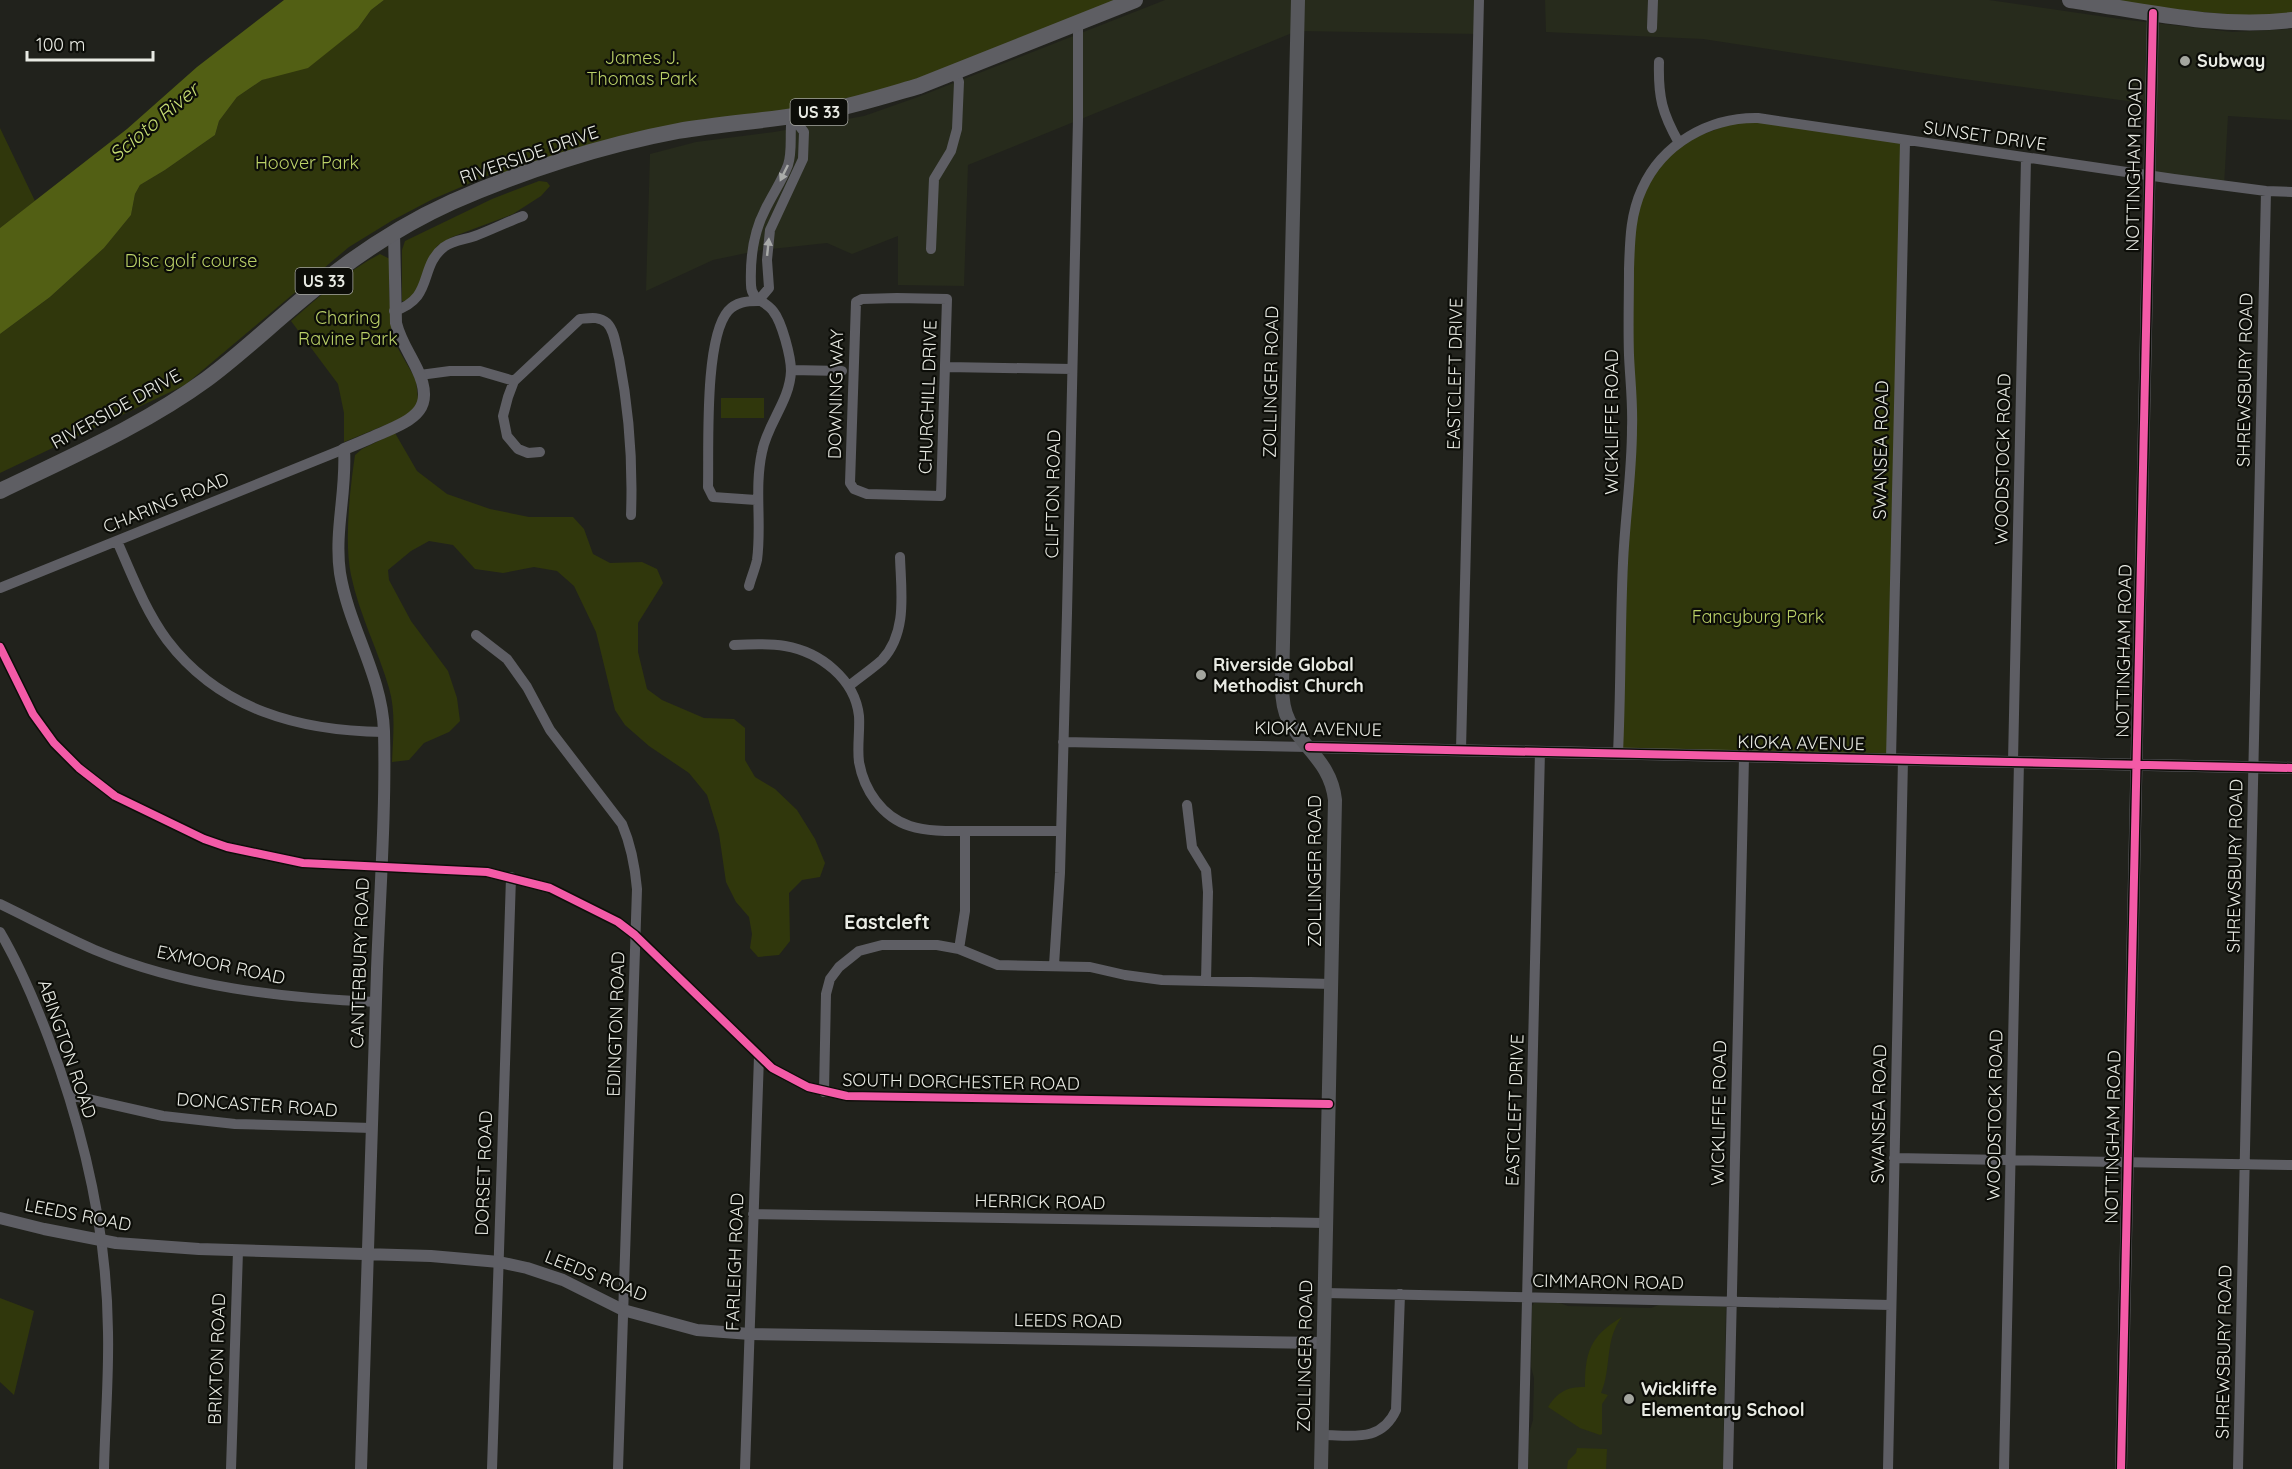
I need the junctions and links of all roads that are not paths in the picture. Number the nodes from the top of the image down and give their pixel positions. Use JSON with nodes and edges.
{"nodes":[{"id":1,"x":1135,"y":0,"type":"edge"},
{"id":2,"x":1298,"y":0,"type":"edge"},
{"id":3,"x":1479,"y":0,"type":"edge"},
{"id":4,"x":1653,"y":0,"type":"edge"},
{"id":5,"x":2070,"y":0,"type":"edge"},
{"id":6,"x":2152,"y":13,"type":"junction"},
{"id":7,"x":2292,"y":20,"type":"edge"},
{"id":8,"x":1078,"y":23,"type":"junction"},
{"id":9,"x":1652,"y":28,"type":"dead end"},
{"id":10,"x":1659,"y":63,"type":"dead end"},
{"id":11,"x":955,"y":71,"type":"junction"},
{"id":12,"x":792,"y":116,"type":"junction"},
{"id":13,"x":1905,"y":141,"type":"junction"},
{"id":14,"x":1679,"y":142,"type":"junction"},
{"id":15,"x":2026,"y":158,"type":"junction"},
{"id":16,"x":2149,"y":175,"type":"junction"},
{"id":17,"x":2266,"y":191,"type":"junction"},
{"id":18,"x":2292,"y":192,"type":"edge"},
{"id":19,"x":523,"y":216,"type":"dead end"},
{"id":20,"x":394,"y":233,"type":"junction"},
{"id":21,"x":931,"y":249,"type":"dead end"},
{"id":22,"x":859,"y":300,"type":"joint"},
{"id":23,"x":758,"y":301,"type":"junction"},
{"id":24,"x":394,"y":311,"type":"junction"},
{"id":25,"x":946,"y":367,"type":"junction"},
{"id":26,"x":1072,"y":369,"type":"junction"},
{"id":27,"x":791,"y":370,"type":"junction"},
{"id":28,"x":842,"y":371,"type":"dead end"},
{"id":29,"x":420,"y":375,"type":"junction"},
{"id":30,"x":514,"y":381,"type":"junction"},
{"id":31,"x":344,"y":449,"type":"junction"},
{"id":32,"x":540,"y":452,"type":"dead end"},
{"id":33,"x":0,"y":491,"type":"edge"},
{"id":34,"x":941,"y":496,"type":"joint"},
{"id":35,"x":756,"y":500,"type":"junction"},
{"id":36,"x":631,"y":515,"type":"dead end"},
{"id":37,"x":117,"y":541,"type":"junction"},
{"id":38,"x":900,"y":557,"type":"dead end"},
{"id":39,"x":748,"y":586,"type":"dead end"},
{"id":40,"x":0,"y":588,"type":"edge"},
{"id":41,"x":476,"y":635,"type":"dead end"},
{"id":42,"x":734,"y":645,"type":"dead end"},
{"id":43,"x":0,"y":648,"type":"edge"},
{"id":44,"x":849,"y":686,"type":"junction"},
{"id":45,"x":384,"y":732,"type":"junction"},
{"id":46,"x":1063,"y":742,"type":"junction"},
{"id":47,"x":1309,"y":747,"type":"junction"},
{"id":48,"x":1461,"y":750,"type":"junction"},
{"id":49,"x":1540,"y":751,"type":"junction"},
{"id":50,"x":1618,"y":753,"type":"junction"},
{"id":51,"x":1744,"y":757,"type":"junction"},
{"id":52,"x":1898,"y":759,"type":"junction"},
{"id":53,"x":2016,"y":761,"type":"junction"},
{"id":54,"x":2136,"y":765,"type":"junction"},
{"id":55,"x":2253,"y":767,"type":"junction"},
{"id":56,"x":2292,"y":768,"type":"edge"},
{"id":57,"x":1187,"y":805,"type":"dead end"},
{"id":58,"x":965,"y":831,"type":"junction"},
{"id":59,"x":1061,"y":831,"type":"junction"},
{"id":60,"x":381,"y":867,"type":"junction"},
{"id":61,"x":511,"y":877,"type":"junction"},
{"id":62,"x":0,"y":904,"type":"edge"},
{"id":63,"x":0,"y":932,"type":"edge"},
{"id":64,"x":635,"y":935,"type":"junction"},
{"id":65,"x":959,"y":949,"type":"junction"},
{"id":66,"x":1054,"y":965,"type":"junction"},
{"id":67,"x":1206,"y":981,"type":"junction"},
{"id":68,"x":1332,"y":984,"type":"junction"},
{"id":69,"x":376,"y":1002,"type":"junction"},
{"id":70,"x":759,"y":1056,"type":"junction"},
{"id":71,"x":824,"y":1092,"type":"junction"},
{"id":72,"x":70,"y":1095,"type":"junction"},
{"id":73,"x":1329,"y":1104,"type":"junction"},
{"id":74,"x":372,"y":1128,"type":"junction"},
{"id":75,"x":1894,"y":1158,"type":"junction"},
{"id":76,"x":2010,"y":1160,"type":"junction"},
{"id":77,"x":2127,"y":1162,"type":"junction"},
{"id":78,"x":2245,"y":1165,"type":"junction"},
{"id":79,"x":2292,"y":1166,"type":"edge"},
{"id":80,"x":753,"y":1214,"type":"junction"},
{"id":81,"x":0,"y":1218,"type":"edge"},
{"id":82,"x":1326,"y":1223,"type":"junction"},
{"id":83,"x":101,"y":1242,"type":"junction"},
{"id":84,"x":238,"y":1251,"type":"junction"},
{"id":85,"x":369,"y":1255,"type":"junction"},
{"id":86,"x":499,"y":1262,"type":"junction"},
{"id":87,"x":1325,"y":1293,"type":"junction"},
{"id":88,"x":1400,"y":1294,"type":"junction"},
{"id":89,"x":1527,"y":1296,"type":"junction"},
{"id":90,"x":1731,"y":1301,"type":"junction"},
{"id":91,"x":1891,"y":1305,"type":"junction"},
{"id":92,"x":623,"y":1310,"type":"junction"},
{"id":93,"x":750,"y":1334,"type":"junction"},
{"id":94,"x":1324,"y":1343,"type":"junction"},
{"id":95,"x":1322,"y":1435,"type":"junction"},
{"id":96,"x":104,"y":1469,"type":"edge"},
{"id":97,"x":231,"y":1469,"type":"edge"},
{"id":98,"x":361,"y":1469,"type":"edge"},
{"id":99,"x":492,"y":1469,"type":"edge"},
{"id":100,"x":618,"y":1469,"type":"edge"},
{"id":101,"x":745,"y":1469,"type":"edge"},
{"id":102,"x":1321,"y":1469,"type":"edge"},
{"id":103,"x":1522,"y":1469,"type":"edge"},
{"id":104,"x":1728,"y":1469,"type":"edge"},
{"id":105,"x":1888,"y":1469,"type":"edge"},
{"id":106,"x":2004,"y":1469,"type":"edge"},
{"id":107,"x":2121,"y":1469,"type":"edge"},
{"id":108,"x":2238,"y":1469,"type":"edge"}],
"edges":[{"from":1,"to":8,"type":"main road","name":"RIVERSIDE DRIVE","number":"US 33"},
{"from":2,"to":47,"type":"main road","name":"ZOLLINGER ROAD"},
{"from":3,"to":48,"type":"street","name":"EASTCLEFT DRIVE"},
{"from":4,"to":9,"type":"street"},
{"from":5,"to":6,"type":"main road"},
{"from":6,"to":7,"type":"main road"},
{"from":6,"to":16,"type":"street","name":"NOTTINGHAM ROAD"},
{"from":8,"to":11,"type":"main road","name":"RIVERSIDE DRIVE","number":"US 33"},
{"from":8,"to":26,"type":"street","name":"CLIFTON ROAD"},
{"from":10,"to":14,"type":"street"},
{"from":11,"to":12,"type":"main road","name":"RIVERSIDE DRIVE","number":"US 33"},
{"from":11,"to":21,"type":"street"},
{"from":12,"to":20,"type":"main road","name":"RIVERSIDE DRIVE","number":"US 33"},
{"from":12,"to":23,"type":"street","one_way":true},
{"from":23,"to":12,"type":"street","one_way":true},
{"from":13,"to":14,"type":"street","name":"SUNSET DRIVE"},
{"from":13,"to":15,"type":"street","name":"SUNSET DRIVE"},
{"from":13,"to":52,"type":"street","name":"SWANSEA ROAD"},
{"from":14,"to":50,"type":"street","name":"WICKLIFFE ROAD"},
{"from":15,"to":16,"type":"street","name":"SUNSET DRIVE"},
{"from":15,"to":53,"type":"street","name":"WOODSTOCK ROAD"},
{"from":16,"to":17,"type":"street","name":"SUNSET DRIVE"},
{"from":16,"to":54,"type":"street","name":"NOTTINGHAM ROAD"},
{"from":17,"to":18,"type":"street","name":"SUNSET DRIVE"},
{"from":17,"to":55,"type":"street","name":"SHREWSBURY ROAD"},
{"from":19,"to":24,"type":"street"},
{"from":20,"to":24,"type":"street"},
{"from":20,"to":33,"type":"main road","name":"RIVERSIDE DRIVE","number":"US 33"},
{"from":22,"to":25,"type":"street","name":"CHURCHILL DRIVE"},
{"from":22,"to":34,"type":"street","name":"DOWNING WAY"},
{"from":23,"to":27,"type":"street"},
{"from":23,"to":35,"type":"street"},
{"from":24,"to":29,"type":"street"},
{"from":25,"to":26,"type":"street"},
{"from":25,"to":34,"type":"street","name":"CHURCHILL DRIVE"},
{"from":26,"to":46,"type":"street","name":"CLIFTON ROAD"},
{"from":27,"to":28,"type":"street"},
{"from":27,"to":35,"type":"street"},
{"from":29,"to":30,"type":"street"},
{"from":29,"to":31,"type":"street"},
{"from":30,"to":32,"type":"street"},
{"from":30,"to":36,"type":"street"},
{"from":31,"to":37,"type":"street","name":"CHARING ROAD"},
{"from":31,"to":45,"type":"street","name":"CANTERBURY ROAD"},
{"from":35,"to":39,"type":"street"},
{"from":37,"to":40,"type":"street","name":"CHARING ROAD"},
{"from":37,"to":45,"type":"street"},
{"from":38,"to":44,"type":"street"},
{"from":41,"to":64,"type":"street","name":"EDINGTON ROAD"},
{"from":42,"to":44,"type":"street"},
{"from":43,"to":60,"type":"street","name":"SOUTH DORCHESTER ROAD"},
{"from":44,"to":58,"type":"street"},
{"from":45,"to":60,"type":"street","name":"CANTERBURY ROAD"},
{"from":46,"to":47,"type":"street","name":"KIOKA AVENUE"},
{"from":46,"to":59,"type":"street","name":"CLIFTON ROAD"},
{"from":47,"to":48,"type":"street","name":"KIOKA AVENUE"},
{"from":47,"to":68,"type":"main road","name":"ZOLLINGER ROAD"},
{"from":48,"to":49,"type":"street","name":"KIOKA AVENUE"},
{"from":49,"to":50,"type":"street","name":"KIOKA AVENUE"},
{"from":49,"to":89,"type":"street","name":"EASTCLEFT DRIVE"},
{"from":50,"to":51,"type":"street","name":"KIOKA AVENUE"},
{"from":51,"to":52,"type":"street","name":"KIOKA AVENUE"},
{"from":51,"to":90,"type":"street","name":"WICKLIFFE ROAD"},
{"from":52,"to":53,"type":"street","name":"KIOKA AVENUE"},
{"from":52,"to":75,"type":"street","name":"SWANSEA ROAD"},
{"from":53,"to":54,"type":"street","name":"KIOKA AVENUE"},
{"from":53,"to":76,"type":"street","name":"WOODSTOCK ROAD"},
{"from":54,"to":55,"type":"street","name":"KIOKA AVENUE"},
{"from":54,"to":77,"type":"street","name":"NOTTINGHAM ROAD"},
{"from":55,"to":56,"type":"street","name":"KIOKA AVENUE"},
{"from":55,"to":78,"type":"street","name":"SHREWSBURY ROAD"},
{"from":57,"to":67,"type":"street"},
{"from":58,"to":59,"type":"street"},
{"from":58,"to":65,"type":"street"},
{"from":59,"to":66,"type":"street","name":"CLIFTON ROAD"},
{"from":60,"to":61,"type":"street","name":"SOUTH DORCHESTER ROAD"},
{"from":60,"to":69,"type":"street","name":"CANTERBURY ROAD"},
{"from":61,"to":64,"type":"street","name":"SOUTH DORCHESTER ROAD"},
{"from":61,"to":86,"type":"street","name":"DORSET ROAD"},
{"from":62,"to":69,"type":"street","name":"EXMOOR ROAD"},
{"from":63,"to":72,"type":"street","name":"ABINGTON ROAD"},
{"from":64,"to":70,"type":"street","name":"SOUTH DORCHESTER ROAD"},
{"from":64,"to":92,"type":"street","name":"EDINGTON ROAD"},
{"from":65,"to":66,"type":"street"},
{"from":65,"to":71,"type":"street"},
{"from":66,"to":67,"type":"street"},
{"from":67,"to":68,"type":"street"},
{"from":68,"to":73,"type":"main road","name":"ZOLLINGER ROAD"},
{"from":69,"to":74,"type":"street","name":"CANTERBURY ROAD"},
{"from":70,"to":71,"type":"street","name":"SOUTH DORCHESTER ROAD"},
{"from":70,"to":80,"type":"street","name":"FARLEIGH ROAD"},
{"from":71,"to":73,"type":"street","name":"SOUTH DORCHESTER ROAD"},
{"from":72,"to":74,"type":"street","name":"DONCASTER ROAD"},
{"from":72,"to":83,"type":"street","name":"ABINGTON ROAD"},
{"from":73,"to":82,"type":"main road","name":"ZOLLINGER ROAD"},
{"from":74,"to":85,"type":"street","name":"CANTERBURY ROAD"},
{"from":75,"to":76,"type":"street"},
{"from":75,"to":91,"type":"street","name":"SWANSEA ROAD"},
{"from":76,"to":77,"type":"street"},
{"from":76,"to":106,"type":"street","name":"WOODSTOCK ROAD"},
{"from":77,"to":78,"type":"street"},
{"from":77,"to":107,"type":"street","name":"NOTTINGHAM ROAD"},
{"from":78,"to":79,"type":"street"},
{"from":78,"to":108,"type":"street","name":"SHREWSBURY ROAD"},
{"from":80,"to":82,"type":"street","name":"HERRICK ROAD"},
{"from":80,"to":93,"type":"street","name":"FARLEIGH ROAD"},
{"from":81,"to":83,"type":"street","name":"LEEDS ROAD"},
{"from":82,"to":87,"type":"main road","name":"ZOLLINGER ROAD"},
{"from":83,"to":84,"type":"street","name":"LEEDS ROAD"},
{"from":83,"to":96,"type":"street","name":"ABINGTON ROAD"},
{"from":84,"to":85,"type":"street","name":"LEEDS ROAD"},
{"from":84,"to":97,"type":"street","name":"BRIXTON ROAD"},
{"from":85,"to":86,"type":"street","name":"LEEDS ROAD"},
{"from":85,"to":98,"type":"street","name":"CANTERBURY ROAD"},
{"from":86,"to":92,"type":"street","name":"LEEDS ROAD"},
{"from":86,"to":99,"type":"street","name":"DORSET ROAD"},
{"from":87,"to":88,"type":"street","name":"CIMMARON ROAD"},
{"from":87,"to":94,"type":"main road","name":"ZOLLINGER ROAD"},
{"from":88,"to":89,"type":"street","name":"CIMMARON ROAD"},
{"from":88,"to":95,"type":"street"},
{"from":89,"to":90,"type":"street","name":"CIMMARON ROAD"},
{"from":89,"to":103,"type":"street","name":"EASTCLEFT DRIVE"},
{"from":90,"to":91,"type":"street","name":"CIMMARON ROAD"},
{"from":90,"to":104,"type":"street","name":"WICKLIFFE ROAD"},
{"from":91,"to":105,"type":"street","name":"SWANSEA ROAD"},
{"from":92,"to":93,"type":"street","name":"LEEDS ROAD"},
{"from":92,"to":100,"type":"street","name":"EDINGTON ROAD"},
{"from":93,"to":94,"type":"street","name":"LEEDS ROAD"},
{"from":93,"to":101,"type":"street","name":"FARLEIGH ROAD"},
{"from":94,"to":95,"type":"main road","name":"ZOLLINGER ROAD"},
{"from":95,"to":102,"type":"main road","name":"ZOLLINGER ROAD"}]}
